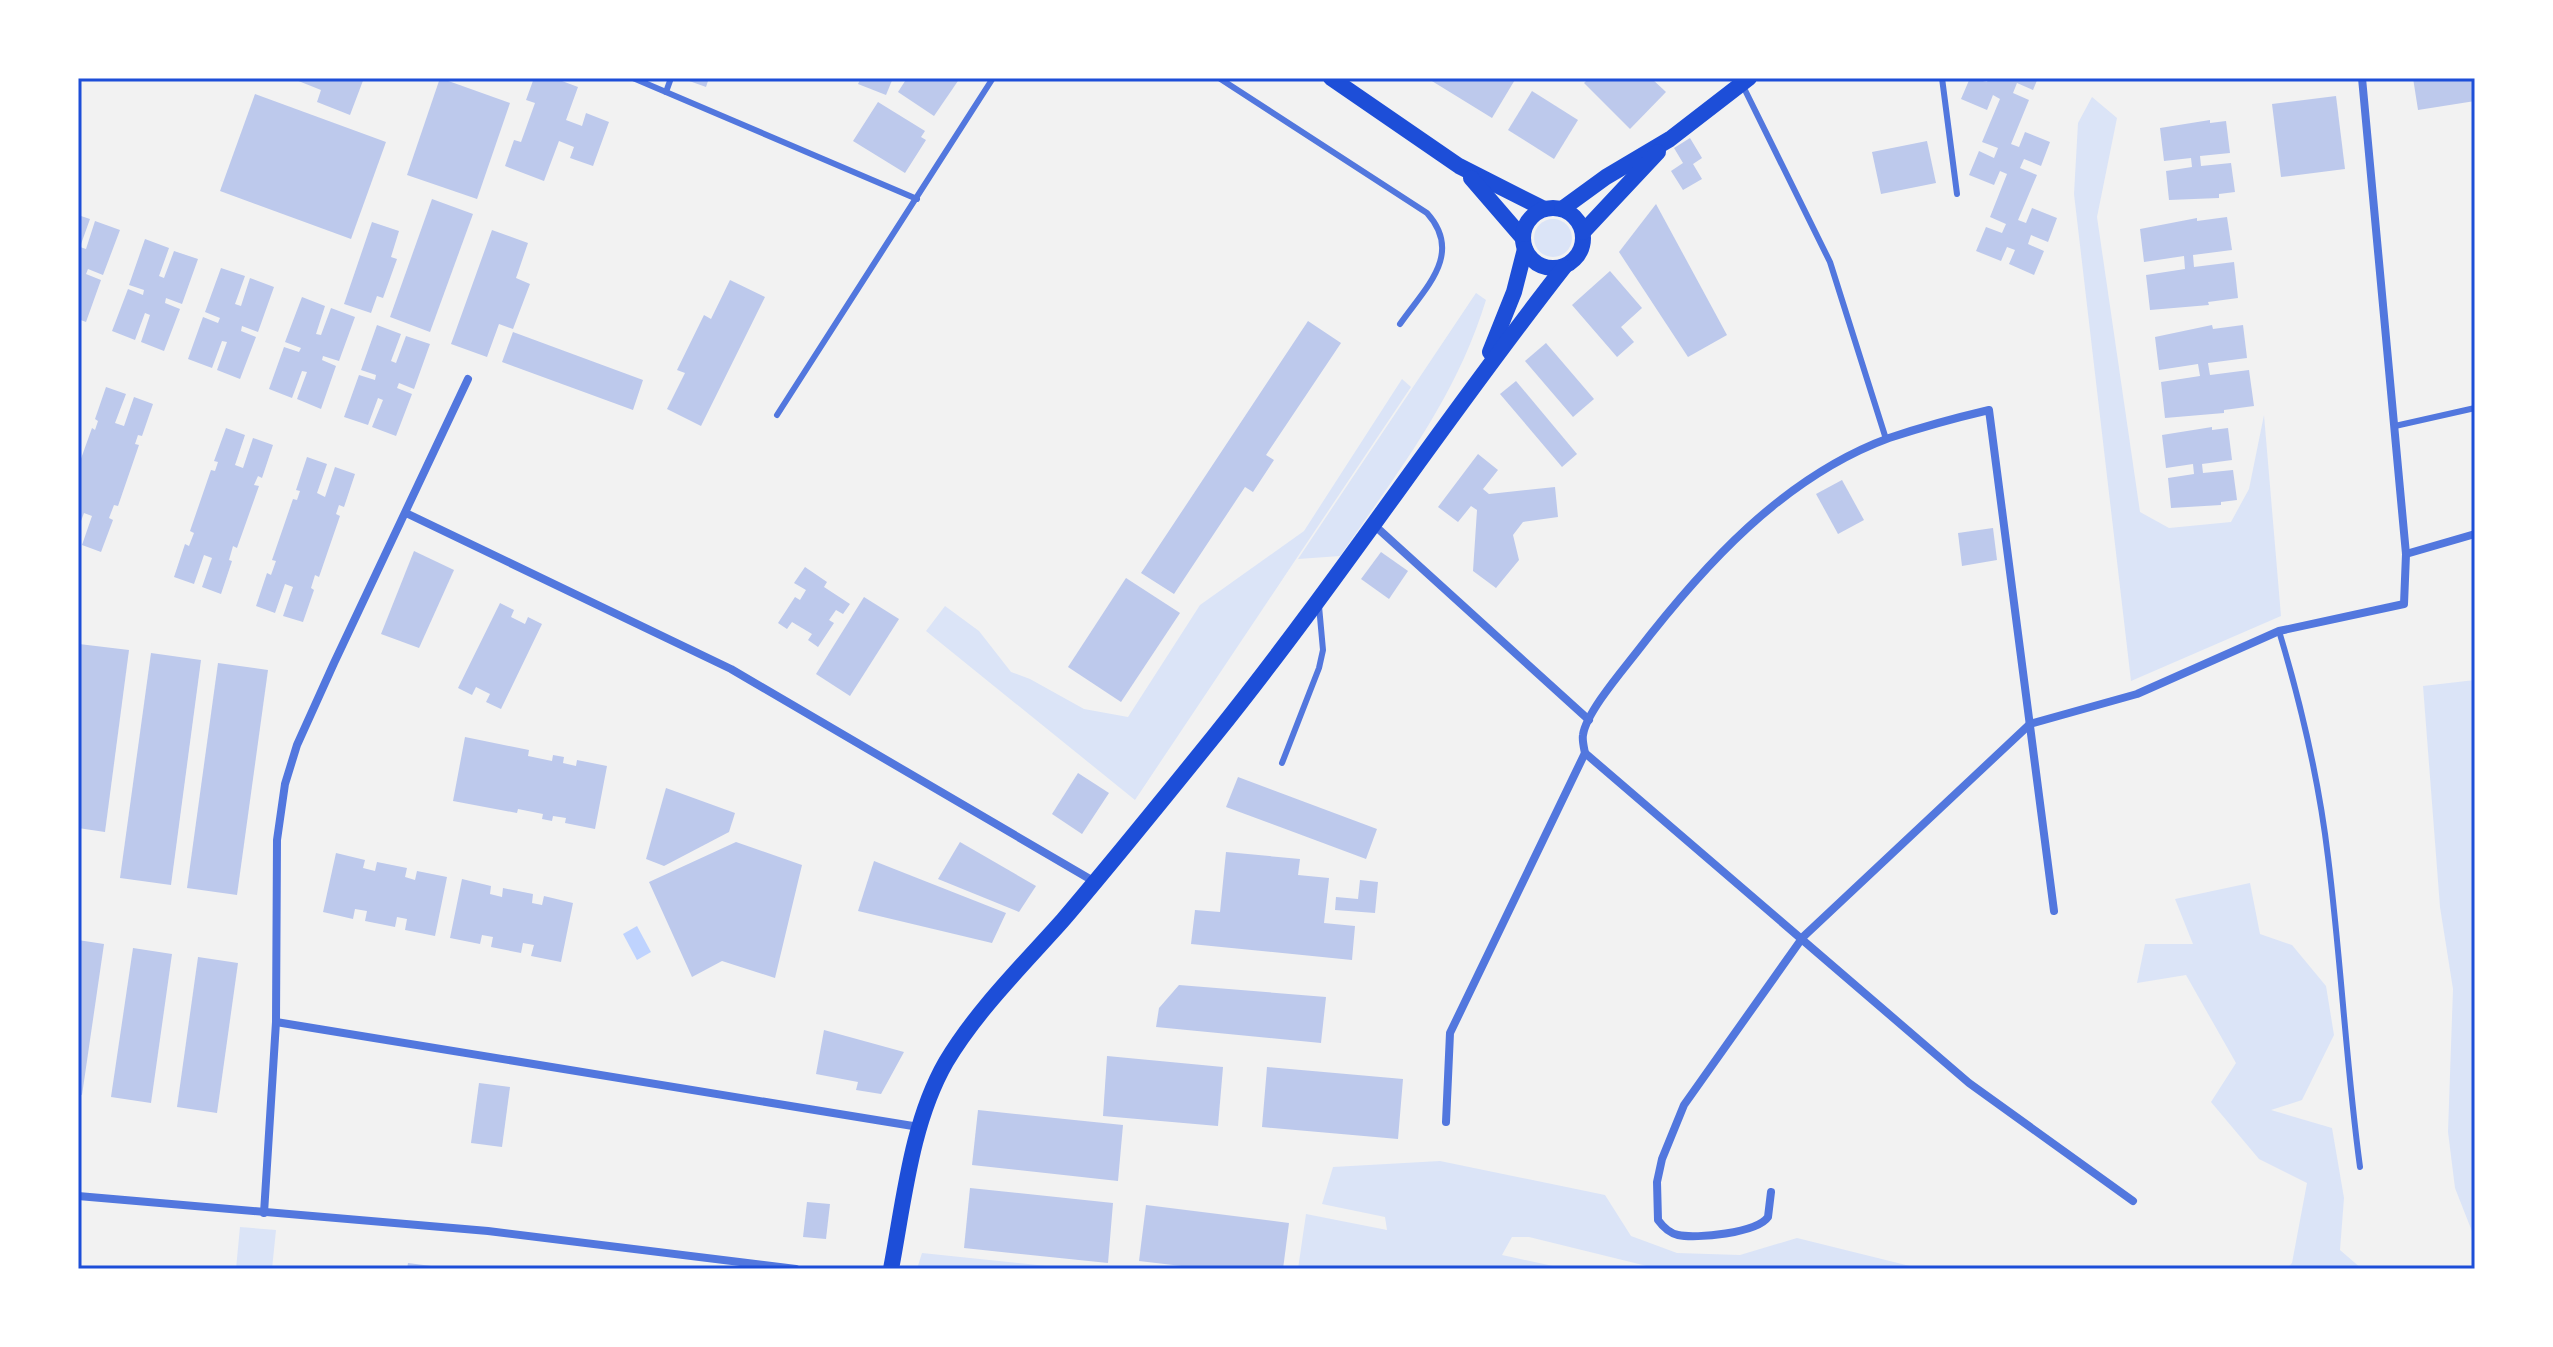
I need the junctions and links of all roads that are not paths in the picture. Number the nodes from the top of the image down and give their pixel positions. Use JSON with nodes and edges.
{"nodes":[{"id":1,"x":633,"y":78,"type":"edge"},
{"id":2,"x":671,"y":78,"type":"edge"},
{"id":3,"x":993,"y":78,"type":"edge"},
{"id":4,"x":1219,"y":78,"type":"edge"},
{"id":5,"x":1331,"y":78,"type":"edge"},
{"id":6,"x":1942,"y":78,"type":"edge"},
{"id":7,"x":2362,"y":78,"type":"edge"},
{"id":8,"x":1745,"y":81,"type":"edge"},
{"id":9,"x":666,"y":92,"type":"junction"},
{"id":10,"x":1670,"y":139,"type":"junction"},
{"id":11,"x":1459,"y":166,"type":"junction"},
{"id":12,"x":1957,"y":194,"type":"dead end"},
{"id":13,"x":917,"y":199,"type":"junction"},
{"id":14,"x":1544,"y":209,"type":"junction"},
{"id":15,"x":1562,"y":209,"type":"junction"},
{"id":16,"x":1583,"y":232,"type":"junction"},
{"id":17,"x":1524,"y":243,"type":"junction"},
{"id":18,"x":1564,"y":267,"type":"junction"},
{"id":19,"x":1400,"y":324,"type":"dead end"},
{"id":20,"x":1484,"y":368,"type":"junction"},
{"id":21,"x":468,"y":379,"type":"dead end"},
{"id":22,"x":2475,"y":408,"type":"edge"},
{"id":23,"x":777,"y":415,"type":"dead end"},
{"id":24,"x":2395,"y":426,"type":"junction"},
{"id":25,"x":1886,"y":439,"type":"junction"},
{"id":26,"x":406,"y":513,"type":"junction"},
{"id":27,"x":1374,"y":525,"type":"junction"},
{"id":28,"x":2475,"y":534,"type":"edge"},
{"id":29,"x":2406,"y":554,"type":"junction"},
{"id":30,"x":1319,"y":600,"type":"junction"},
{"id":31,"x":2279,"y":631,"type":"junction"},
{"id":32,"x":1589,"y":720,"type":"junction"},
{"id":33,"x":2030,"y":724,"type":"junction"},
{"id":34,"x":1585,"y":753,"type":"junction"},
{"id":35,"x":1282,"y":763,"type":"dead end"},
{"id":36,"x":1095,"y":882,"type":"junction"},
{"id":37,"x":2054,"y":911,"type":"dead end"},
{"id":38,"x":1803,"y":937,"type":"junction"},
{"id":39,"x":276,"y":1022,"type":"junction"},
{"id":40,"x":1446,"y":1122,"type":"dead end"},
{"id":41,"x":921,"y":1128,"type":"junction"},
{"id":42,"x":2360,"y":1167,"type":"dead end"},
{"id":43,"x":1771,"y":1192,"type":"dead end"},
{"id":44,"x":78,"y":1196,"type":"edge"},
{"id":45,"x":2133,"y":1201,"type":"dead end"},
{"id":46,"x":264,"y":1213,"type":"junction"},
{"id":47,"x":796,"y":1269,"type":"edge"},
{"id":48,"x":891,"y":1269,"type":"edge"}],
"edges":[{"from":1,"to":9,"type":"lane"},
{"from":2,"to":9,"type":"lane"},
{"from":3,"to":13,"type":"lane"},
{"from":4,"to":19,"type":"lane"},
{"from":5,"to":11,"type":"main road"},
{"from":6,"to":12,"type":"lane"},
{"from":7,"to":24,"type":"street"},
{"from":8,"to":10,"type":"main road"},
{"from":8,"to":25,"type":"lane"},
{"from":9,"to":13,"type":"lane"},
{"from":10,"to":15,"type":"main road"},
{"from":10,"to":16,"type":"main road"},
{"from":11,"to":14,"type":"main road"},
{"from":11,"to":17,"type":"main road"},
{"from":13,"to":23,"type":"lane"},
{"from":14,"to":15,"type":"main road"},
{"from":14,"to":17,"type":"main road"},
{"from":15,"to":16,"type":"main road"},
{"from":16,"to":18,"type":"main road"},
{"from":17,"to":18,"type":"main road"},
{"from":17,"to":20,"type":"main road"},
{"from":18,"to":20,"type":"main road"},
{"from":20,"to":27,"type":"main road"},
{"from":21,"to":26,"type":"street"},
{"from":22,"to":24,"type":"lane"},
{"from":24,"to":29,"type":"street"},
{"from":25,"to":32,"type":"street"},
{"from":25,"to":33,"type":"street"},
{"from":26,"to":36,"type":"street"},
{"from":26,"to":39,"type":"street"},
{"from":27,"to":30,"type":"main road"},
{"from":27,"to":32,"type":"street"},
{"from":28,"to":29,"type":"street"},
{"from":29,"to":31,"type":"street"},
{"from":30,"to":35,"type":"lane"},
{"from":30,"to":36,"type":"main road"},
{"from":31,"to":33,"type":"street"},
{"from":31,"to":42,"type":"lane"},
{"from":32,"to":34,"type":"street"},
{"from":33,"to":37,"type":"street"},
{"from":33,"to":38,"type":"street"},
{"from":34,"to":38,"type":"street"},
{"from":34,"to":40,"type":"street"},
{"from":36,"to":41,"type":"main road"},
{"from":38,"to":43,"type":"street"},
{"from":38,"to":45,"type":"street"},
{"from":39,"to":41,"type":"street"},
{"from":39,"to":46,"type":"street"},
{"from":41,"to":48,"type":"main road"},
{"from":44,"to":46,"type":"street"},
{"from":46,"to":47,"type":"street"}]}
